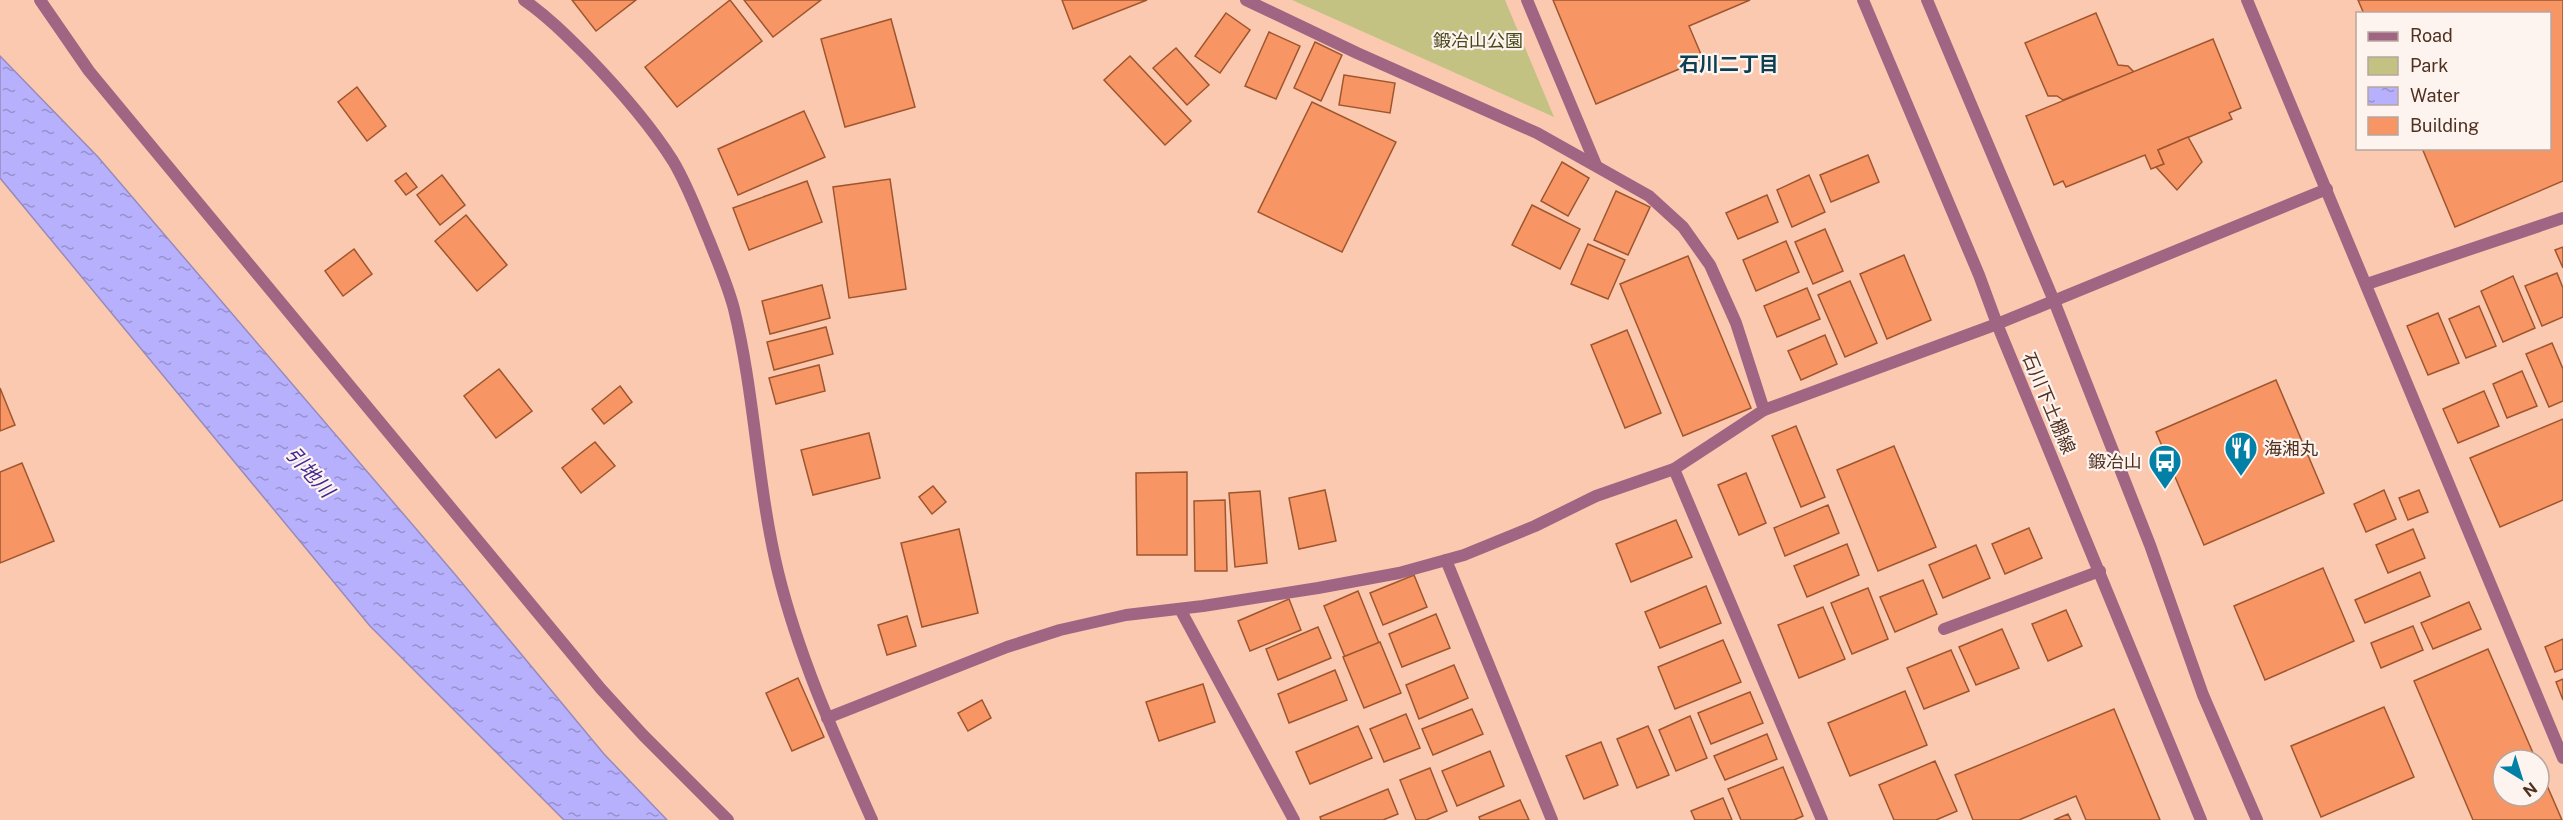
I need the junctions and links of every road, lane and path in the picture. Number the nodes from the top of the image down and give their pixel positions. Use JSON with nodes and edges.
{"nodes":[{"id":1,"x":40,"y":0,"type":"edge"},
{"id":2,"x":524,"y":0,"type":"edge"},
{"id":3,"x":1246,"y":0,"type":"edge"},
{"id":4,"x":1527,"y":0,"type":"edge"},
{"id":5,"x":1863,"y":0,"type":"edge"},
{"id":6,"x":1927,"y":0,"type":"edge"},
{"id":7,"x":2247,"y":0,"type":"edge"},
{"id":8,"x":1596,"y":165,"type":"junction"},
{"id":9,"x":2327,"y":189,"type":"junction"},
{"id":10,"x":2563,"y":218,"type":"edge"},
{"id":11,"x":2367,"y":284,"type":"junction"},
{"id":12,"x":2054,"y":301,"type":"junction"},
{"id":13,"x":1997,"y":324,"type":"junction"},
{"id":14,"x":1764,"y":410,"type":"junction"},
{"id":15,"x":1674,"y":469,"type":"junction"},
{"id":16,"x":1446,"y":560,"type":"junction"},
{"id":17,"x":2100,"y":571,"type":"junction"},
{"id":18,"x":1180,"y":609,"type":"junction"},
{"id":19,"x":1944,"y":629,"type":"dead end"},
{"id":20,"x":826,"y":718,"type":"junction"},
{"id":21,"x":2563,"y":758,"type":"edge"},
{"id":22,"x":728,"y":820,"type":"edge"},
{"id":23,"x":872,"y":820,"type":"edge"},
{"id":24,"x":1294,"y":820,"type":"edge"},
{"id":25,"x":1552,"y":820,"type":"edge"},
{"id":26,"x":1822,"y":820,"type":"edge"},
{"id":27,"x":2201,"y":820,"type":"edge"},
{"id":28,"x":2257,"y":820,"type":"edge"}],
"edges":[{"from":1,"to":22,"type":"street"},
{"from":2,"to":20,"type":"street"},
{"from":3,"to":8,"type":"street"},
{"from":4,"to":8,"type":"street"},
{"from":5,"to":13,"type":"street","name":"石川下土棚線"},
{"from":6,"to":12,"type":"street"},
{"from":7,"to":9,"type":"street"},
{"from":8,"to":14,"type":"street"},
{"from":9,"to":11,"type":"street"},
{"from":9,"to":12,"type":"street"},
{"from":10,"to":11,"type":"street"},
{"from":11,"to":21,"type":"street"},
{"from":12,"to":13,"type":"street"},
{"from":12,"to":28,"type":"street"},
{"from":13,"to":14,"type":"street"},
{"from":13,"to":17,"type":"street","name":"石川下土棚線"},
{"from":14,"to":15,"type":"street"},
{"from":15,"to":16,"type":"street"},
{"from":15,"to":26,"type":"street"},
{"from":16,"to":18,"type":"street"},
{"from":16,"to":25,"type":"street"},
{"from":17,"to":19,"type":"street"},
{"from":17,"to":27,"type":"street","name":"石川下土棚線"},
{"from":18,"to":20,"type":"street"},
{"from":18,"to":24,"type":"street"},
{"from":20,"to":23,"type":"street"}]}
